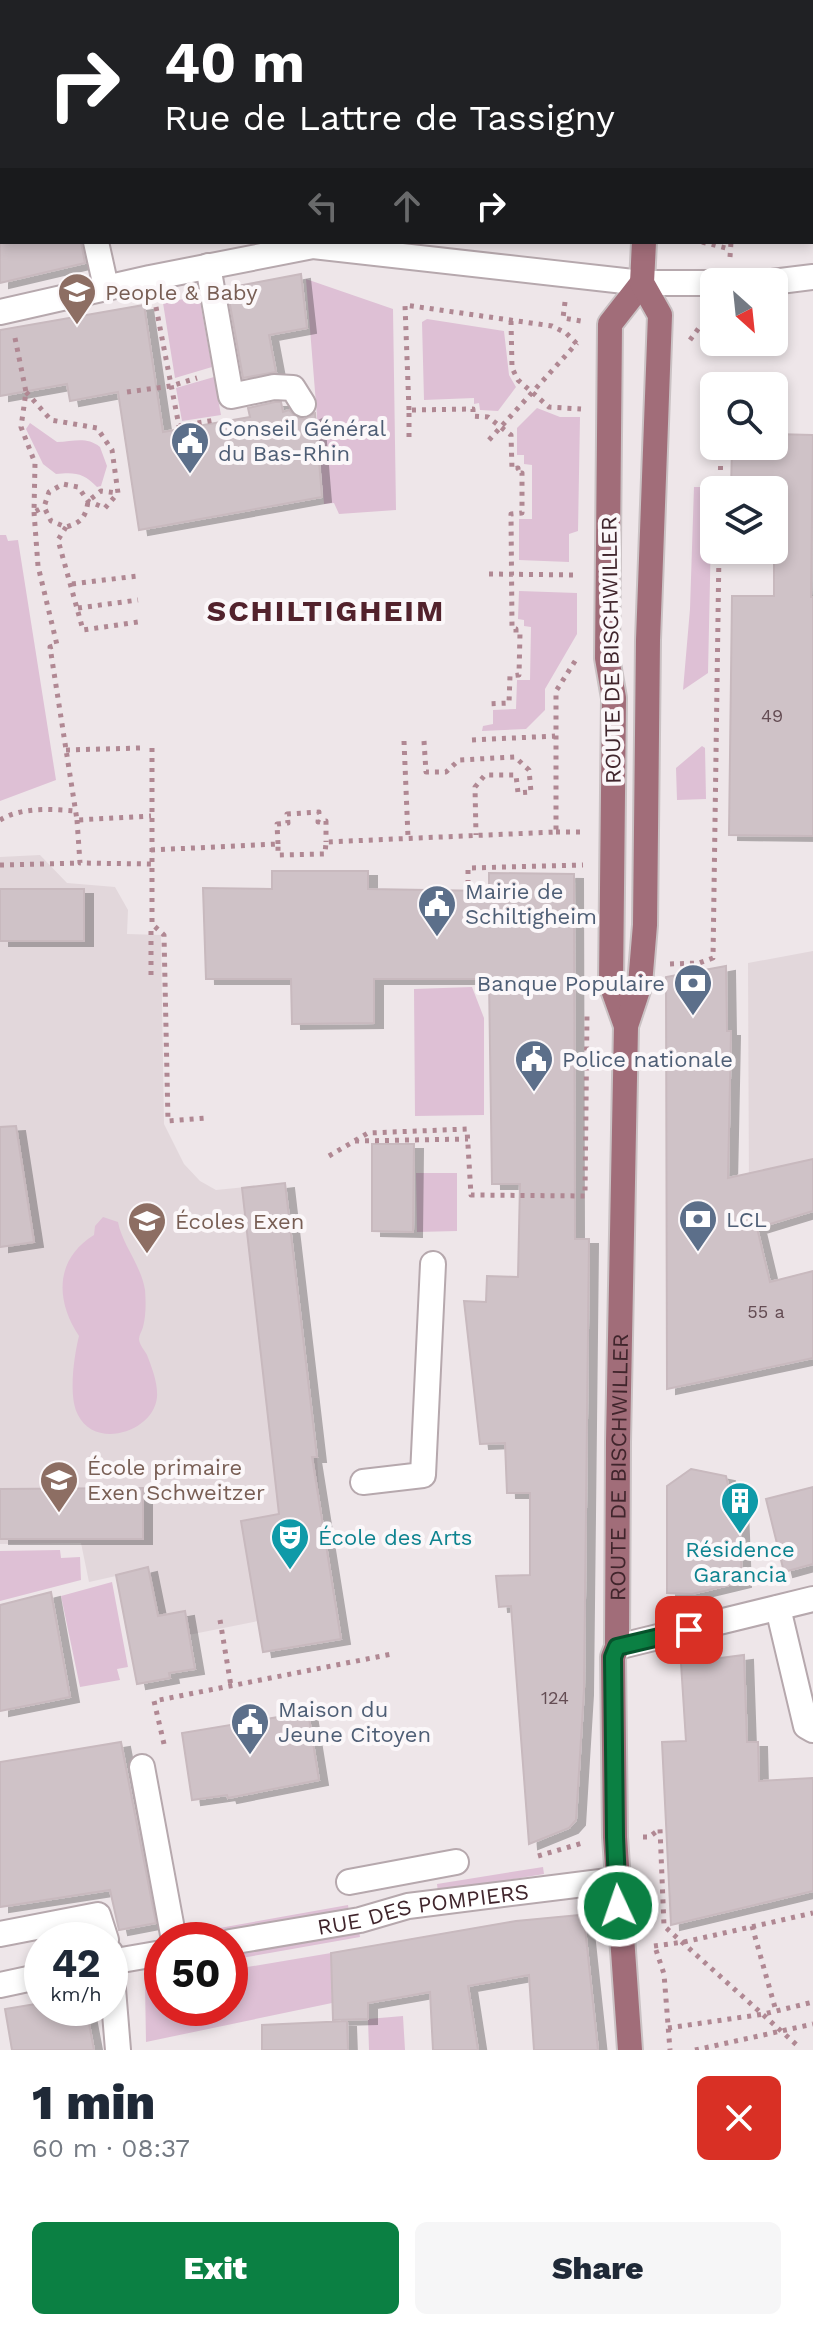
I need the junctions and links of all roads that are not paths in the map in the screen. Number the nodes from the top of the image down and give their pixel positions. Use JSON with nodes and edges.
{"nodes":[{"id":1,"x":96,"y":244,"type":"edge"},
{"id":2,"x":644,"y":244,"type":"edge"},
{"id":3,"x":407,"y":249,"type":"edge"},
{"id":4,"x":208,"y":266,"type":"junction"},
{"id":5,"x":813,"y":277,"type":"edge"},
{"id":6,"x":788,"y":280,"type":"edge"},
{"id":7,"x":642,"y":283,"type":"junction"},
{"id":8,"x":700,"y":283,"type":"edge"},
{"id":9,"x":106,"y":287,"type":"junction"},
{"id":10,"x":5,"y":310,"type":"edge"},
{"id":11,"x":303,"y":404,"type":"dead end"},
{"id":12,"x":626,"y":1026,"type":"junction"},
{"id":13,"x":433,"y":1264,"type":"dead end"},
{"id":14,"x":363,"y":1482,"type":"dead end"},
{"id":15,"x":813,"y":1599,"type":"edge"},
{"id":16,"x":778,"y":1608,"type":"junction"},
{"id":17,"x":617,"y":1647,"type":"junction"},
{"id":18,"x":813,"y":1730,"type":"edge"},
{"id":19,"x":142,"y":1767,"type":"dead end"},
{"id":20,"x":456,"y":1862,"type":"dead end"},
{"id":21,"x":616,"y":1880,"type":"junction"},
{"id":22,"x":349,"y":1882,"type":"dead end"},
{"id":23,"x":62,"y":1922,"type":"edge"},
{"id":24,"x":100,"y":1922,"type":"edge"},
{"id":25,"x":171,"y":1922,"type":"edge"},
{"id":26,"x":24,"y":1929,"type":"edge"},
{"id":27,"x":0,"y":1934,"type":"edge"},
{"id":28,"x":248,"y":1939,"type":"edge"},
{"id":29,"x":24,"y":1980,"type":"edge"},
{"id":30,"x":0,"y":1985,"type":"edge"},
{"id":31,"x":116,"y":2026,"type":"edge"},
{"id":32,"x":118,"y":2050,"type":"edge"},
{"id":33,"x":630,"y":2050,"type":"edge"}],
"edges":[{"from":1,"to":9,"type":"street"},
{"from":2,"to":7,"type":"main road","name":"ROUTE DE BISCHWILLER"},
{"from":3,"to":4,"type":"street"},
{"from":3,"to":7,"type":"street"},
{"from":4,"to":9,"type":"street"},
{"from":4,"to":11,"type":"street"},
{"from":5,"to":6,"type":"street"},
{"from":7,"to":8,"type":"street"},
{"from":7,"to":12,"type":"main road","name":"ROUTE DE BISCHWILLER"},
{"from":7,"to":12,"type":"main road","name":"ROUTE DE BISCHWILLER"},
{"from":9,"to":10,"type":"street"},
{"from":12,"to":17,"type":"main road","name":"ROUTE DE BISCHWILLER"},
{"from":13,"to":14,"type":"street"},
{"from":15,"to":16,"type":"street"},
{"from":16,"to":17,"type":"street"},
{"from":16,"to":18,"type":"street"},
{"from":17,"to":21,"type":"main road","name":"ROUTE DE BISCHWILLER"},
{"from":19,"to":25,"type":"street"},
{"from":20,"to":22,"type":"street"},
{"from":21,"to":28,"type":"street","name":"RUE DES POMPIERS"},
{"from":21,"to":33,"type":"main road","name":"ROUTE DE BISCHWILLER"},
{"from":23,"to":24,"type":"street"},
{"from":26,"to":27,"type":"street"},
{"from":29,"to":30,"type":"street"},
{"from":31,"to":32,"type":"street"}]}
